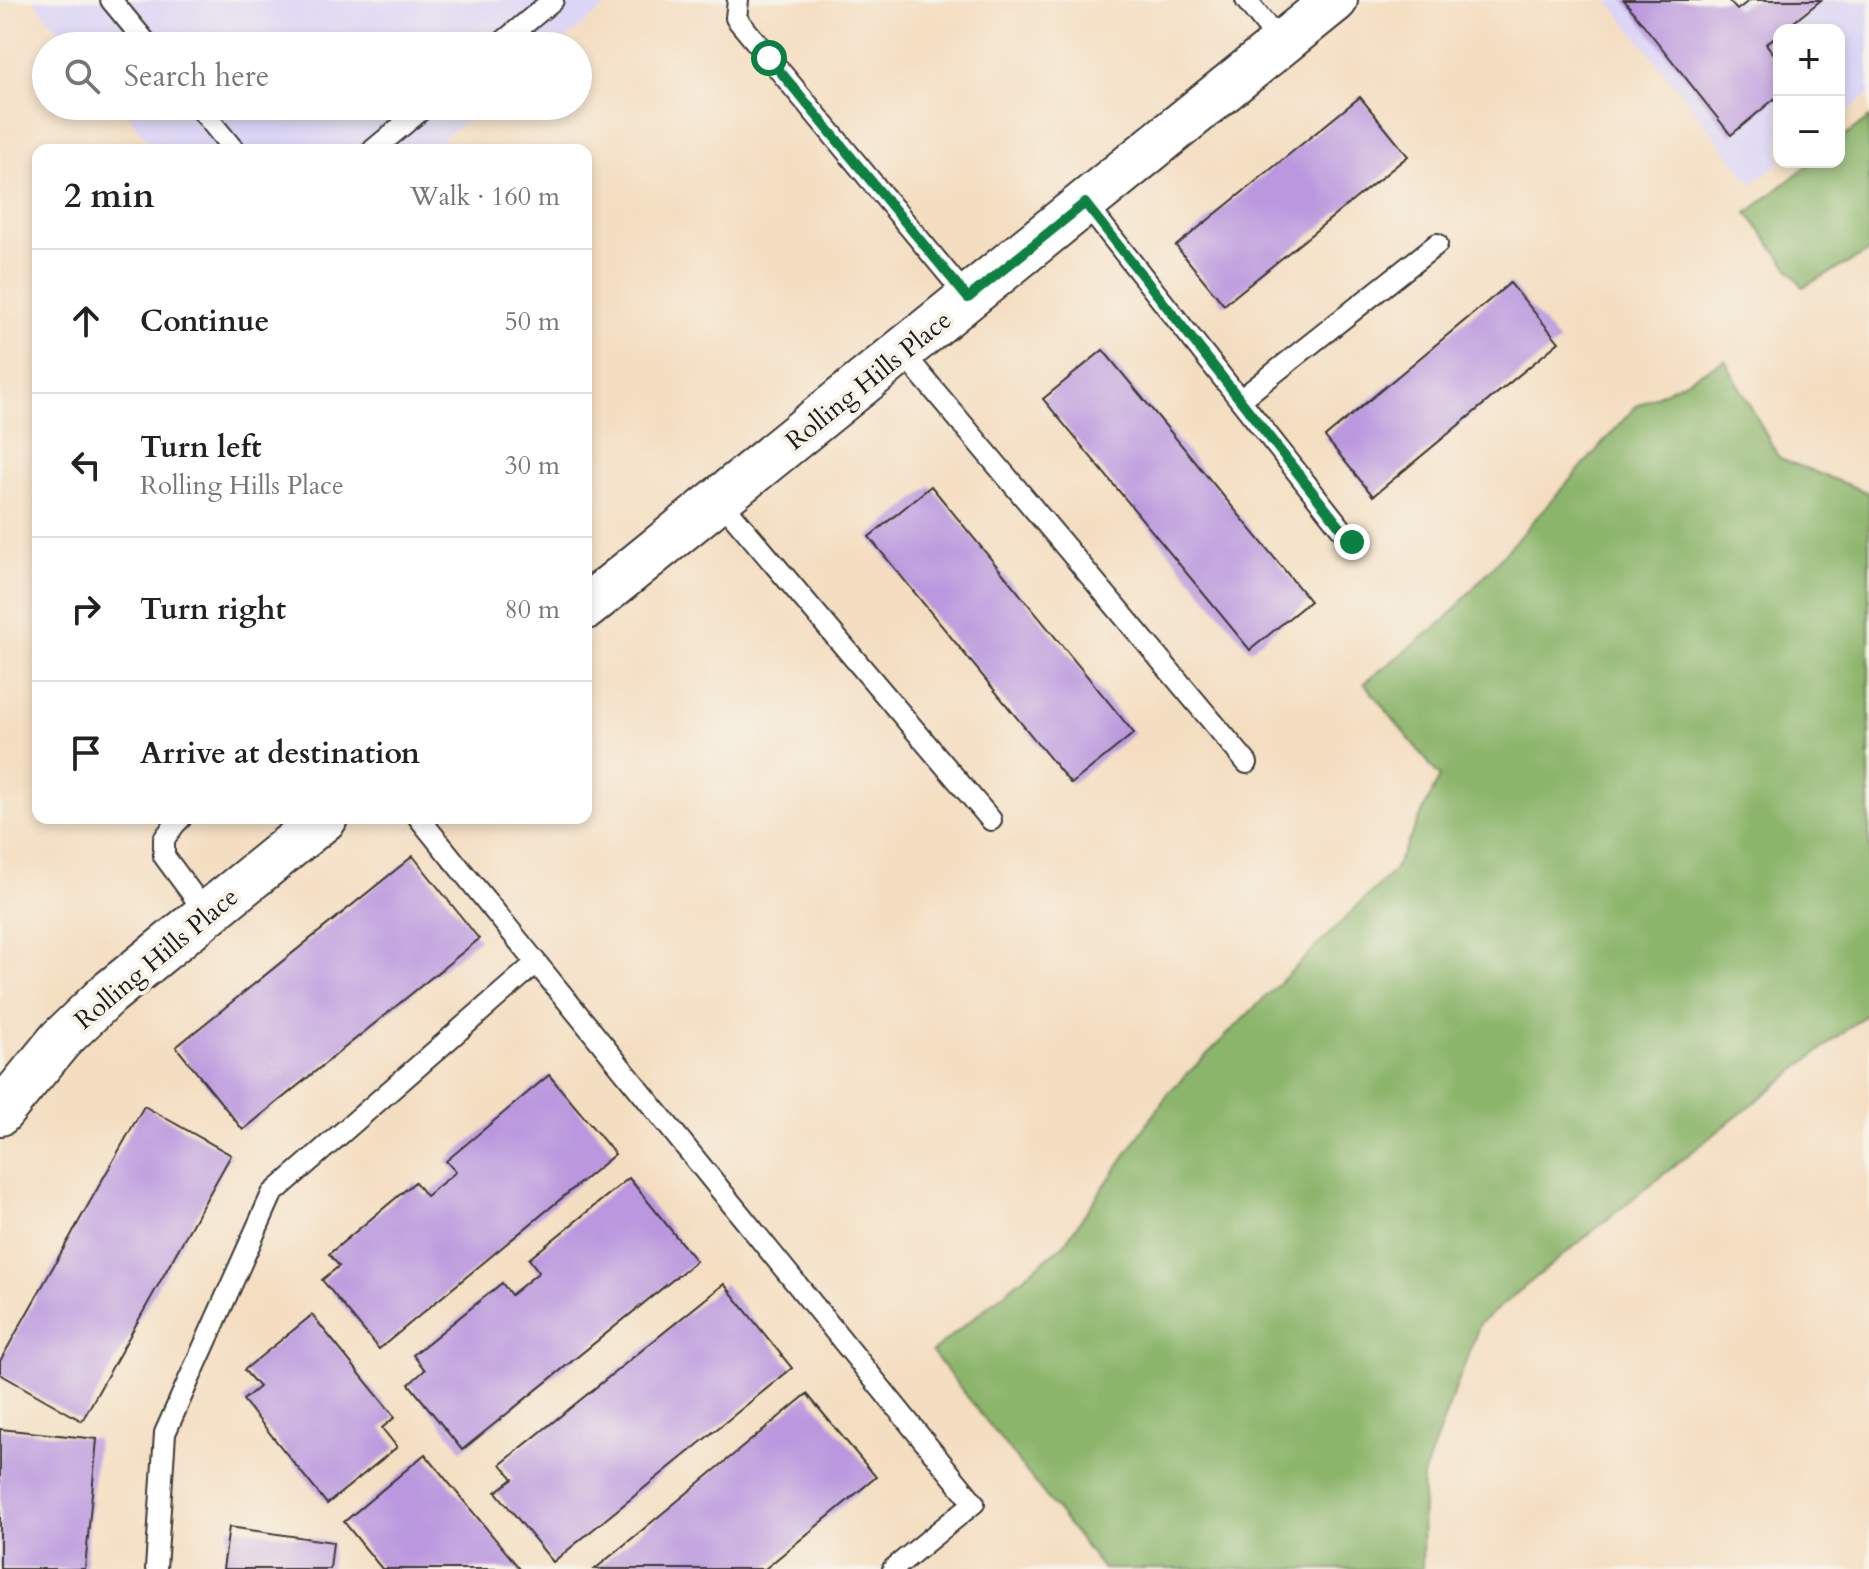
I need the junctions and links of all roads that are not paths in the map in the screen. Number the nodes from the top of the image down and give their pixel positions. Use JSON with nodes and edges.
{"nodes":[{"id":1,"x":111,"y":0,"type":"edge"},
{"id":2,"x":553,"y":0,"type":"edge"},
{"id":3,"x":738,"y":0,"type":"edge"},
{"id":4,"x":1246,"y":0,"type":"edge"},
{"id":5,"x":1335,"y":0,"type":"edge"},
{"id":6,"x":137,"y":32,"type":"edge"},
{"id":7,"x":515,"y":32,"type":"edge"},
{"id":8,"x":1281,"y":44,"type":"junction"},
{"id":9,"x":209,"y":120,"type":"edge"},
{"id":10,"x":409,"y":120,"type":"edge"},
{"id":11,"x":229,"y":144,"type":"edge"},
{"id":12,"x":380,"y":144,"type":"edge"},
{"id":13,"x":1085,"y":203,"type":"junction"},
{"id":14,"x":1437,"y":244,"type":"dead end"},
{"id":15,"x":968,"y":298,"type":"junction"},
{"id":16,"x":902,"y":352,"type":"junction"},
{"id":17,"x":1240,"y":400,"type":"junction"},
{"id":18,"x":719,"y":499,"type":"junction"},
{"id":19,"x":1352,"y":542,"type":"dead end"},
{"id":20,"x":592,"y":602,"type":"edge"},
{"id":21,"x":1247,"y":763,"type":"dead end"},
{"id":22,"x":991,"y":820,"type":"dead end"},
{"id":23,"x":176,"y":824,"type":"edge"},
{"id":24,"x":318,"y":824,"type":"edge"},
{"id":25,"x":424,"y":824,"type":"edge"},
{"id":26,"x":207,"y":914,"type":"junction"},
{"id":27,"x":536,"y":963,"type":"junction"},
{"id":28,"x":0,"y":1113,"type":"edge"},
{"id":29,"x":156,"y":1569,"type":"edge"},
{"id":30,"x":893,"y":1569,"type":"edge"}],
"edges":[{"from":1,"to":6,"type":"lane"},
{"from":2,"to":7,"type":"lane"},
{"from":3,"to":15,"type":"lane"},
{"from":4,"to":8,"type":"lane"},
{"from":5,"to":8,"type":"street","name":"Rolling Hills Place"},
{"from":8,"to":13,"type":"street","name":"Rolling Hills Place"},
{"from":9,"to":11,"type":"lane"},
{"from":10,"to":12,"type":"lane"},
{"from":13,"to":15,"type":"street","name":"Rolling Hills Place"},
{"from":13,"to":17,"type":"lane"},
{"from":14,"to":17,"type":"lane"},
{"from":15,"to":16,"type":"street","name":"Rolling Hills Place"},
{"from":16,"to":18,"type":"street","name":"Rolling Hills Place"},
{"from":16,"to":21,"type":"lane"},
{"from":17,"to":19,"type":"lane"},
{"from":18,"to":20,"type":"street","name":"Rolling Hills Place"},
{"from":18,"to":22,"type":"lane"},
{"from":23,"to":26,"type":"lane"},
{"from":24,"to":26,"type":"street","name":"Rolling Hills Place"},
{"from":25,"to":27,"type":"lane"},
{"from":26,"to":28,"type":"street","name":"Rolling Hills Place"},
{"from":27,"to":29,"type":"lane"},
{"from":27,"to":30,"type":"lane"}]}
